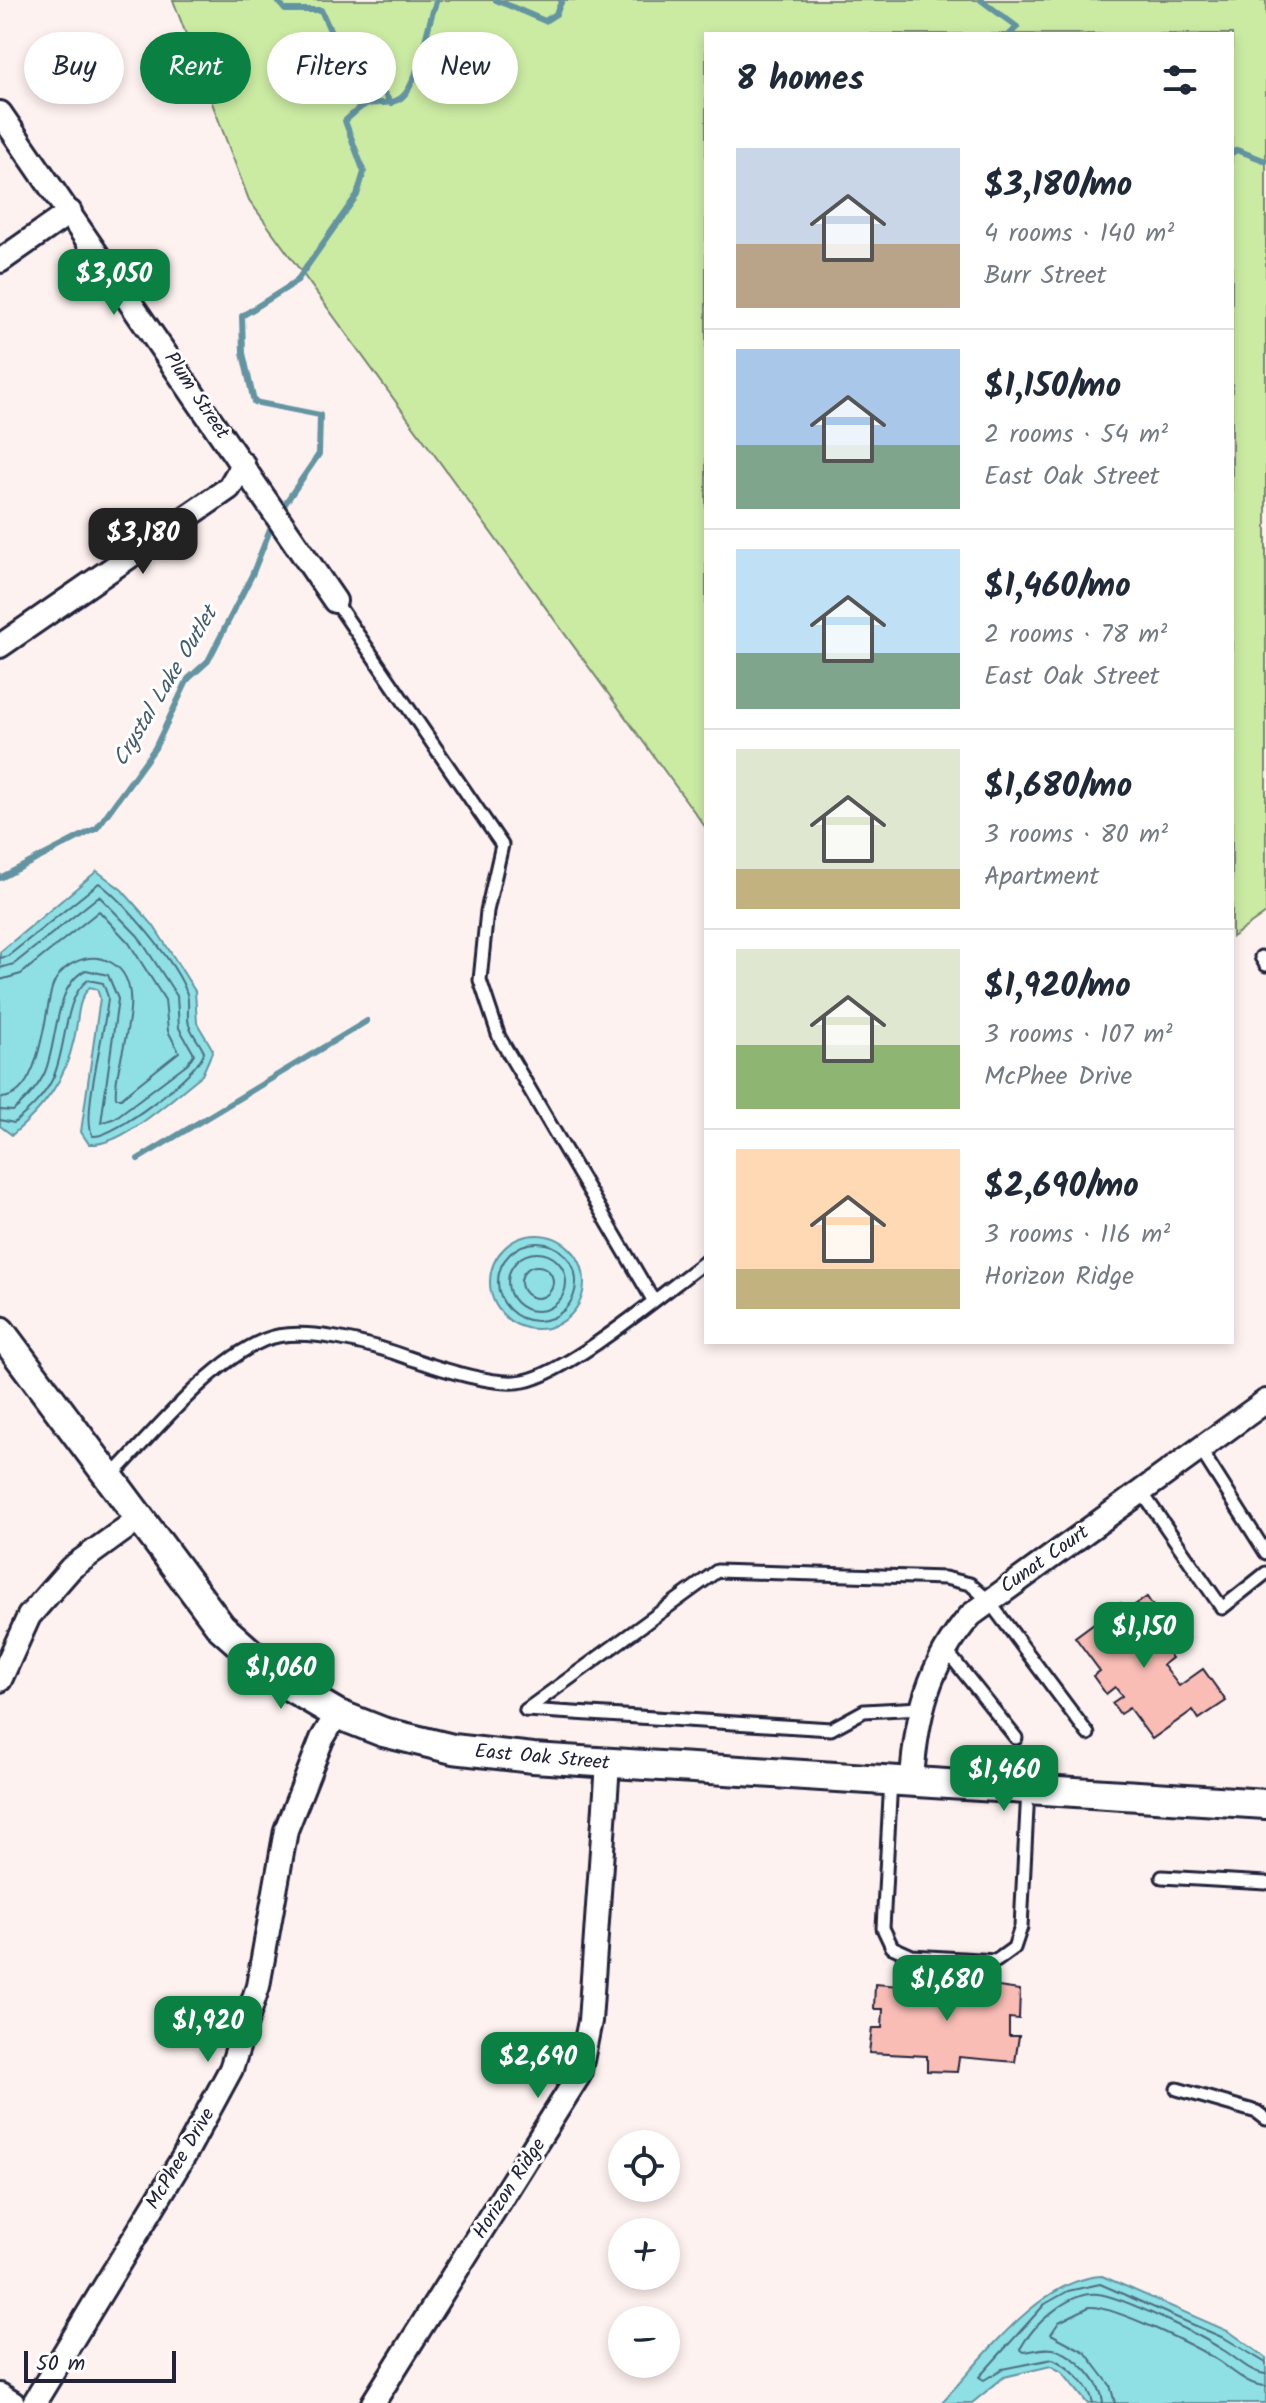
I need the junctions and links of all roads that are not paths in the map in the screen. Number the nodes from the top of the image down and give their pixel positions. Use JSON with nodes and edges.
{"nodes":[{"id":1,"x":0,"y":113,"type":"edge"},
{"id":2,"x":70,"y":212,"type":"junction"},
{"id":3,"x":0,"y":261,"type":"edge"},
{"id":4,"x":243,"y":464,"type":"junction"},
{"id":5,"x":335,"y":601,"type":"joint"},
{"id":6,"x":0,"y":646,"type":"edge"},
{"id":7,"x":704,"y":1262,"type":"edge"},
{"id":8,"x":653,"y":1300,"type":"junction"},
{"id":9,"x":0,"y":1331,"type":"edge"},
{"id":10,"x":1266,"y":1401,"type":"edge"},
{"id":11,"x":1200,"y":1449,"type":"junction"},
{"id":12,"x":111,"y":1477,"type":"junction"},
{"id":13,"x":1141,"y":1491,"type":"junction"},
{"id":14,"x":140,"y":1518,"type":"junction"},
{"id":15,"x":1266,"y":1553,"type":"edge"},
{"id":16,"x":1266,"y":1573,"type":"edge"},
{"id":17,"x":988,"y":1600,"type":"junction"},
{"id":18,"x":944,"y":1649,"type":"junction"},
{"id":19,"x":0,"y":1680,"type":"edge"},
{"id":20,"x":921,"y":1708,"type":"junction"},
{"id":21,"x":337,"y":1714,"type":"junction"},
{"id":22,"x":1088,"y":1734,"type":"dead end"},
{"id":23,"x":1016,"y":1738,"type":"dead end"},
{"id":24,"x":608,"y":1764,"type":"junction"},
{"id":25,"x":901,"y":1780,"type":"junction"},
{"id":26,"x":1028,"y":1789,"type":"junction"},
{"id":27,"x":1266,"y":1804,"type":"edge"},
{"id":28,"x":1162,"y":1877,"type":"dead end"},
{"id":29,"x":1266,"y":1883,"type":"edge"},
{"id":30,"x":1177,"y":2089,"type":"dead end"},
{"id":31,"x":1266,"y":2119,"type":"edge"},
{"id":32,"x":0,"y":2395,"type":"edge"},
{"id":33,"x":13,"y":2403,"type":"edge"},
{"id":34,"x":34,"y":2403,"type":"edge"},
{"id":35,"x":373,"y":2403,"type":"edge"}],
"edges":[{"from":1,"to":2,"type":"street","name":"Plum Street"},
{"from":2,"to":3,"type":"street"},
{"from":2,"to":4,"type":"street","name":"Plum Street"},
{"from":4,"to":5,"type":"street","name":"Plum Street"},
{"from":4,"to":6,"type":"street"},
{"from":5,"to":8,"type":"lane"},
{"from":7,"to":8,"type":"lane"},
{"from":8,"to":12,"type":"lane"},
{"from":9,"to":12,"type":"street","name":"East Oak Street"},
{"from":10,"to":11,"type":"street","name":"Cunat Court"},
{"from":11,"to":13,"type":"street","name":"Cunat Court"},
{"from":11,"to":15,"type":"lane"},
{"from":12,"to":14,"type":"street","name":"East Oak Street"},
{"from":13,"to":16,"type":"lane"},
{"from":13,"to":17,"type":"street","name":"Cunat Court"},
{"from":14,"to":19,"type":"street"},
{"from":14,"to":21,"type":"street","name":"East Oak Street"},
{"from":17,"to":18,"type":"street","name":"Cunat Court"},
{"from":17,"to":20,"type":"lane"},
{"from":17,"to":22,"type":"lane"},
{"from":18,"to":20,"type":"street","name":"Cunat Court"},
{"from":18,"to":23,"type":"lane"},
{"from":20,"to":25,"type":"street","name":"Cunat Court"},
{"from":21,"to":24,"type":"street","name":"East Oak Street"},
{"from":21,"to":34,"type":"street","name":"McPhee Drive"},
{"from":24,"to":25,"type":"street","name":"East Oak Street"},
{"from":24,"to":35,"type":"street","name":"Horizon Ridge"},
{"from":25,"to":26,"type":"street","name":"East Oak Street"},
{"from":25,"to":26,"type":"lane"},
{"from":26,"to":27,"type":"street","name":"East Oak Street"},
{"from":28,"to":29,"type":"lane"},
{"from":30,"to":31,"type":"lane"},
{"from":32,"to":33,"type":"street"}]}
